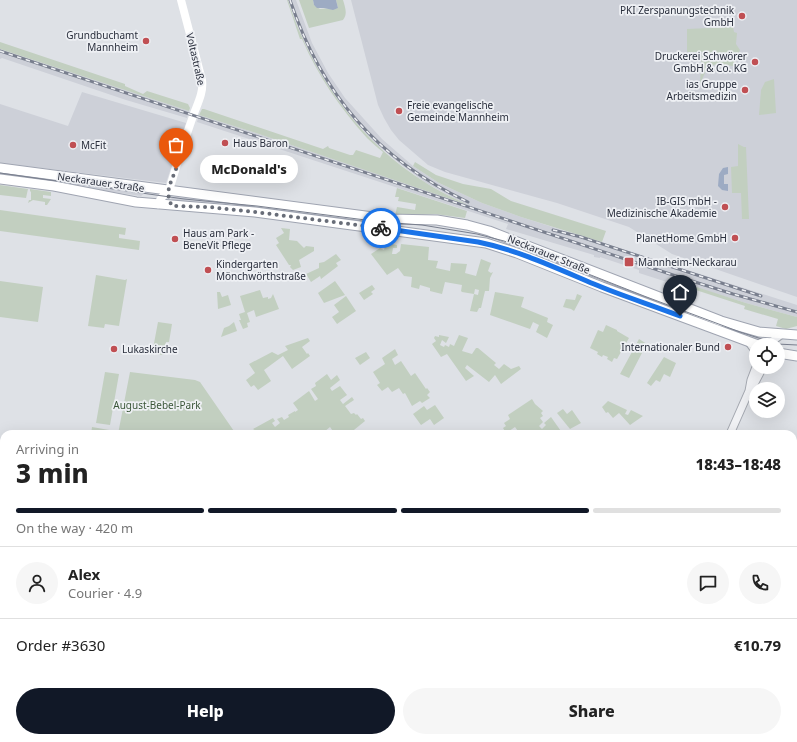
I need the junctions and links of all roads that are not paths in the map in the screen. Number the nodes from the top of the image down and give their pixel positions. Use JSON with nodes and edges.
{"nodes":[{"id":1,"x":181,"y":0,"type":"edge"},
{"id":2,"x":0,"y":168,"type":"edge"},
{"id":3,"x":0,"y":179,"type":"edge"},
{"id":4,"x":166,"y":199,"type":"junction"},
{"id":5,"x":437,"y":220,"type":"junction"},
{"id":6,"x":458,"y":223,"type":"junction"},
{"id":7,"x":426,"y":234,"type":"junction"},
{"id":8,"x":448,"y":238,"type":"junction"},
{"id":9,"x":759,"y":332,"type":"junction"},
{"id":10,"x":782,"y":334,"type":"junction"},
{"id":11,"x":797,"y":335,"type":"edge"},
{"id":12,"x":763,"y":338,"type":"edge"},
{"id":13,"x":777,"y":338,"type":"edge"},
{"id":14,"x":748,"y":341,"type":"edge"},
{"id":15,"x":785,"y":355,"type":"edge"},
{"id":16,"x":797,"y":356,"type":"edge"},
{"id":17,"x":749,"y":391,"type":"edge"},
{"id":18,"x":732,"y":430,"type":"edge"}],
"edges":[{"from":1,"to":4,"type":"main road","name":"Voltastraße"},
{"from":2,"to":4,"type":"main road","name":"Neckarauer Straße"},
{"from":3,"to":4,"type":"main road","name":"Neckarauer Straße"},
{"from":4,"to":5,"type":"main road","name":"Neckarauer Straße"},
{"from":4,"to":7,"type":"main road","name":"Neckarauer Straße"},
{"from":5,"to":6,"type":"main road","name":"Neckarauer Straße"},
{"from":5,"to":7,"type":"main road"},
{"from":6,"to":8,"type":"main road"},
{"from":6,"to":9,"type":"main road","name":"Neckarauer Straße"},
{"from":7,"to":8,"type":"main road","name":"Neckarauer Straße"},
{"from":8,"to":14,"type":"main road","name":"Neckarauer Straße"},
{"from":9,"to":10,"type":"main road","name":"Neckarauer Straße"},
{"from":9,"to":12,"type":"street"},
{"from":10,"to":11,"type":"main road","name":"Neckarauer Straße"},
{"from":10,"to":13,"type":"street"},
{"from":15,"to":16,"type":"main road"},
{"from":17,"to":18,"type":"street"}]}
